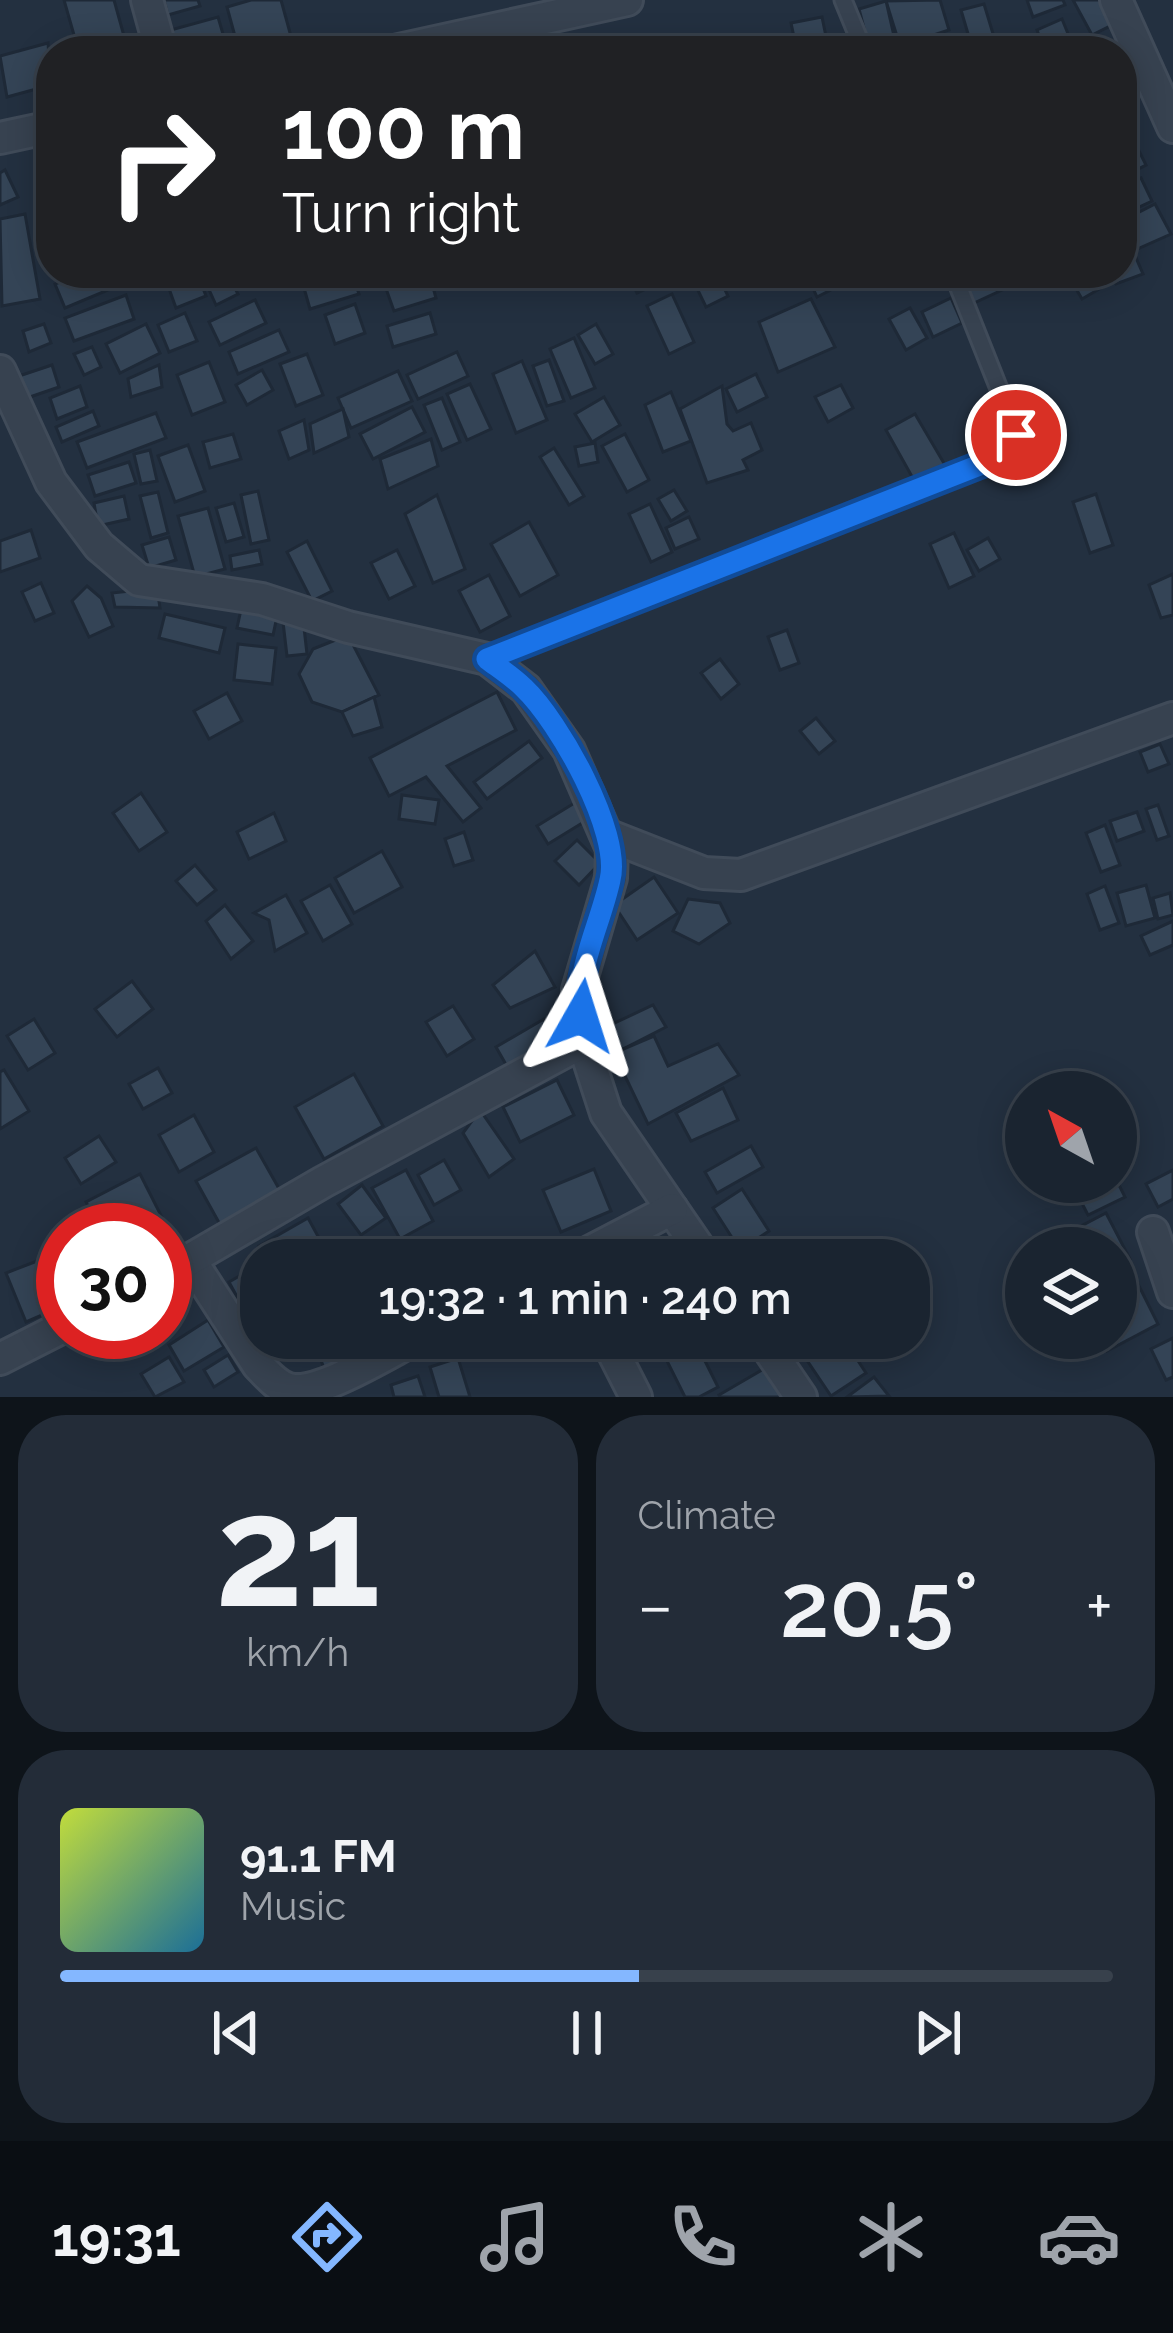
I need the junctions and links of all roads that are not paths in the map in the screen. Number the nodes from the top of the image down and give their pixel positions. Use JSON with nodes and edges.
{"nodes":[{"id":1,"x":147,"y":0,"type":"edge"},
{"id":2,"x":627,"y":0,"type":"edge"},
{"id":3,"x":843,"y":0,"type":"edge"},
{"id":4,"x":1116,"y":0,"type":"edge"},
{"id":5,"x":157,"y":36,"type":"edge"},
{"id":6,"x":491,"y":36,"type":"edge"},
{"id":7,"x":858,"y":36,"type":"edge"},
{"id":8,"x":1132,"y":36,"type":"edge"},
{"id":9,"x":1137,"y":47,"type":"edge"},
{"id":10,"x":1173,"y":127,"type":"edge"},
{"id":11,"x":36,"y":130,"type":"edge"},
{"id":12,"x":0,"y":138,"type":"edge"},
{"id":13,"x":959,"y":288,"type":"edge"},
{"id":14,"x":3,"y":386,"type":"edge"},
{"id":15,"x":487,"y":659,"type":"junction"},
{"id":16,"x":1173,"y":718,"type":"edge"},
{"id":17,"x":607,"y":835,"type":"junction"},
{"id":18,"x":584,"y":1042,"type":"junction"},
{"id":19,"x":672,"y":1209,"type":"junction"},
{"id":20,"x":1153,"y":1232,"type":"dead end"},
{"id":21,"x":614,"y":1239,"type":"edge"},
{"id":22,"x":693,"y":1239,"type":"edge"},
{"id":23,"x":192,"y":1260,"type":"edge"},
{"id":24,"x":192,"y":1285,"type":"edge"},
{"id":25,"x":1173,"y":1292,"type":"edge"},
{"id":26,"x":36,"y":1341,"type":"edge"},
{"id":27,"x":240,"y":1342,"type":"edge"},
{"id":28,"x":0,"y":1359,"type":"edge"},
{"id":29,"x":254,"y":1359,"type":"edge"},
{"id":30,"x":375,"y":1359,"type":"edge"},
{"id":31,"x":617,"y":1359,"type":"edge"},
{"id":32,"x":775,"y":1359,"type":"edge"},
{"id":33,"x":636,"y":1397,"type":"edge"},
{"id":34,"x":801,"y":1397,"type":"edge"}],
"edges":[{"from":1,"to":5,"type":"street"},
{"from":2,"to":6,"type":"street"},
{"from":3,"to":7,"type":"lane"},
{"from":4,"to":8,"type":"street"},
{"from":9,"to":10,"type":"street"},
{"from":11,"to":12,"type":"street"},
{"from":13,"to":15,"type":"lane"},
{"from":14,"to":15,"type":"street"},
{"from":15,"to":17,"type":"street"},
{"from":16,"to":17,"type":"street"},
{"from":17,"to":18,"type":"street"},
{"from":18,"to":19,"type":"street"},
{"from":18,"to":23,"type":"street"},
{"from":19,"to":21,"type":"street"},
{"from":19,"to":22,"type":"street"},
{"from":20,"to":25,"type":"street"},
{"from":24,"to":27,"type":"street"},
{"from":26,"to":28,"type":"street"},
{"from":29,"to":30,"type":"street"},
{"from":31,"to":33,"type":"street"},
{"from":32,"to":34,"type":"street"}]}
